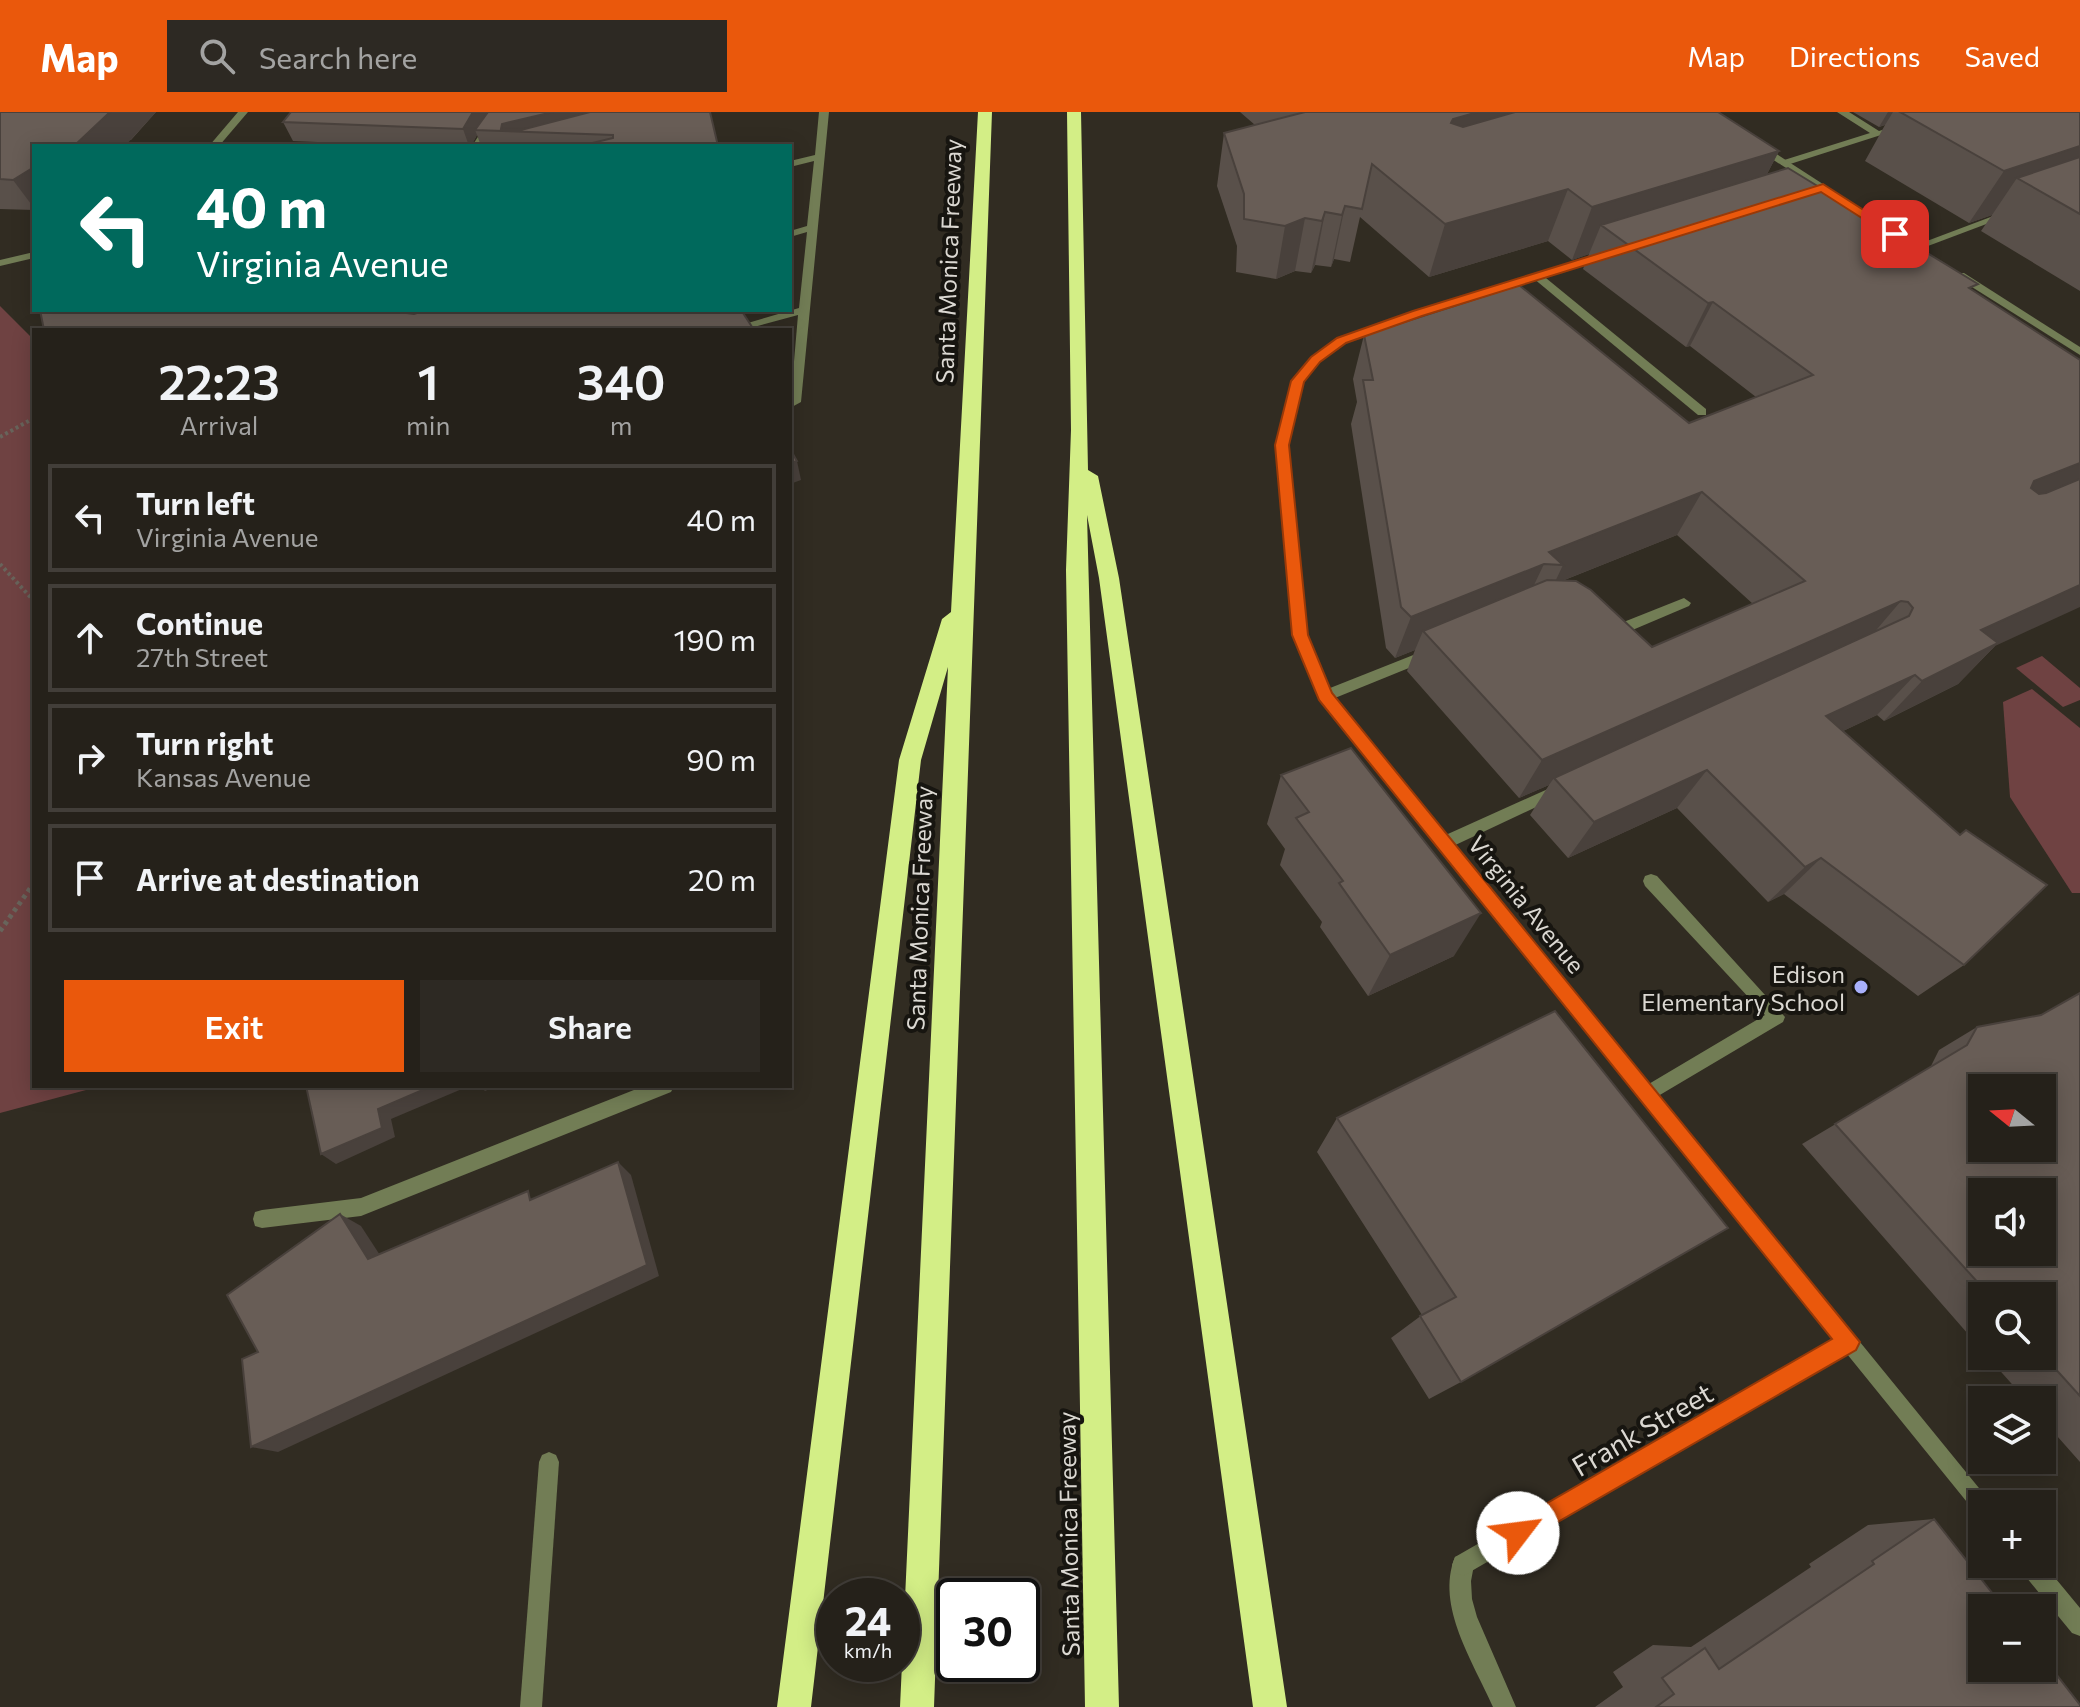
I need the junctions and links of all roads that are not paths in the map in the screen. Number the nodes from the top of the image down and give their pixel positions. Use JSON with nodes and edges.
{"nodes":[{"id":1,"x":243,"y":112,"type":"edge"},
{"id":2,"x":499,"y":112,"type":"edge"},
{"id":3,"x":824,"y":112,"type":"edge"},
{"id":4,"x":985,"y":112,"type":"edge"},
{"id":5,"x":1074,"y":112,"type":"edge"},
{"id":6,"x":1842,"y":112,"type":"edge"},
{"id":7,"x":1919,"y":121,"type":"edge"},
{"id":8,"x":1878,"y":134,"type":"junction"},
{"id":9,"x":1745,"y":138,"type":"edge"},
{"id":10,"x":216,"y":144,"type":"edge"},
{"id":11,"x":478,"y":144,"type":"edge"},
{"id":12,"x":818,"y":157,"type":"junction"},
{"id":13,"x":1784,"y":163,"type":"junction"},
{"id":14,"x":792,"y":164,"type":"edge"},
{"id":15,"x":1823,"y":188,"type":"junction"},
{"id":16,"x":1809,"y":192,"type":"edge"},
{"id":17,"x":2020,"y":210,"type":"edge"},
{"id":18,"x":811,"y":228,"type":"junction"},
{"id":19,"x":792,"y":233,"type":"edge"},
{"id":20,"x":1916,"y":247,"type":"junction"},
{"id":21,"x":1624,"y":249,"type":"edge"},
{"id":22,"x":32,"y":255,"type":"edge"},
{"id":23,"x":1928,"y":255,"type":"edge"},
{"id":24,"x":0,"y":263,"type":"edge"},
{"id":25,"x":1953,"y":271,"type":"edge"},
{"id":26,"x":1537,"y":276,"type":"junction"},
{"id":27,"x":804,"y":310,"type":"junction"},
{"id":28,"x":737,"y":328,"type":"edge"},
{"id":29,"x":2080,"y":352,"type":"edge"},
{"id":30,"x":792,"y":403,"type":"edge"},
{"id":31,"x":1702,"y":412,"type":"dead end"},
{"id":32,"x":1080,"y":430,"type":"junction"},
{"id":33,"x":962,"y":586,"type":"junction"},
{"id":34,"x":1684,"y":603,"type":"dead end"},
{"id":35,"x":1600,"y":631,"type":"edge"},
{"id":36,"x":1440,"y":649,"type":"edge"},
{"id":37,"x":1325,"y":696,"type":"junction"},
{"id":38,"x":1579,"y":782,"type":"edge"},
{"id":39,"x":1444,"y":843,"type":"junction"},
{"id":40,"x":1651,"y":881,"type":"dead end"},
{"id":41,"x":660,"y":1088,"type":"edge"},
{"id":42,"x":1648,"y":1094,"type":"junction"},
{"id":43,"x":262,"y":1219,"type":"dead end"},
{"id":44,"x":1848,"y":1342,"type":"junction"},
{"id":45,"x":549,"y":1462,"type":"dead end"},
{"id":46,"x":1970,"y":1490,"type":"edge"},
{"id":47,"x":2041,"y":1578,"type":"edge"},
{"id":48,"x":2080,"y":1625,"type":"edge"},
{"id":49,"x":531,"y":1707,"type":"edge"},
{"id":50,"x":794,"y":1707,"type":"edge"},
{"id":51,"x":917,"y":1707,"type":"edge"},
{"id":52,"x":1102,"y":1707,"type":"edge"},
{"id":53,"x":1270,"y":1707,"type":"edge"},
{"id":54,"x":1505,"y":1707,"type":"edge"}],
"edges":[{"from":1,"to":10,"type":"street"},
{"from":2,"to":11,"type":"street"},
{"from":3,"to":12,"type":"street"},
{"from":4,"to":33,"type":"highway","name":"Santa Monica Freeway"},
{"from":5,"to":32,"type":"highway","name":"Santa Monica Freeway"},
{"from":6,"to":8,"type":"street"},
{"from":7,"to":8,"type":"street"},
{"from":8,"to":13,"type":"street"},
{"from":9,"to":13,"type":"street"},
{"from":12,"to":14,"type":"street"},
{"from":12,"to":18,"type":"street"},
{"from":13,"to":15,"type":"street"},
{"from":15,"to":16,"type":"street"},
{"from":15,"to":20,"type":"street"},
{"from":17,"to":20,"type":"street"},
{"from":18,"to":19,"type":"street"},
{"from":18,"to":27,"type":"street"},
{"from":20,"to":23,"type":"street"},
{"from":21,"to":26,"type":"street","name":"Virginia Avenue"},
{"from":22,"to":24,"type":"street"},
{"from":25,"to":29,"type":"street"},
{"from":26,"to":31,"type":"street"},
{"from":26,"to":37,"type":"street","name":"Virginia Avenue"},
{"from":27,"to":28,"type":"street"},
{"from":27,"to":30,"type":"street"},
{"from":32,"to":52,"type":"highway","name":"Santa Monica Freeway"},
{"from":32,"to":53,"type":"highway"},
{"from":33,"to":50,"type":"highway"},
{"from":33,"to":51,"type":"highway","name":"Santa Monica Freeway"},
{"from":34,"to":35,"type":"street"},
{"from":36,"to":37,"type":"street"},
{"from":37,"to":39,"type":"street","name":"Virginia Avenue"},
{"from":38,"to":39,"type":"street"},
{"from":39,"to":42,"type":"street","name":"Virginia Avenue"},
{"from":40,"to":42,"type":"street"},
{"from":41,"to":43,"type":"street"},
{"from":42,"to":44,"type":"street","name":"Virginia Avenue"},
{"from":44,"to":46,"type":"street","name":"Virginia Avenue"},
{"from":44,"to":54,"type":"street","name":"Frank Street"},
{"from":45,"to":49,"type":"street"},
{"from":47,"to":48,"type":"street"}]}
